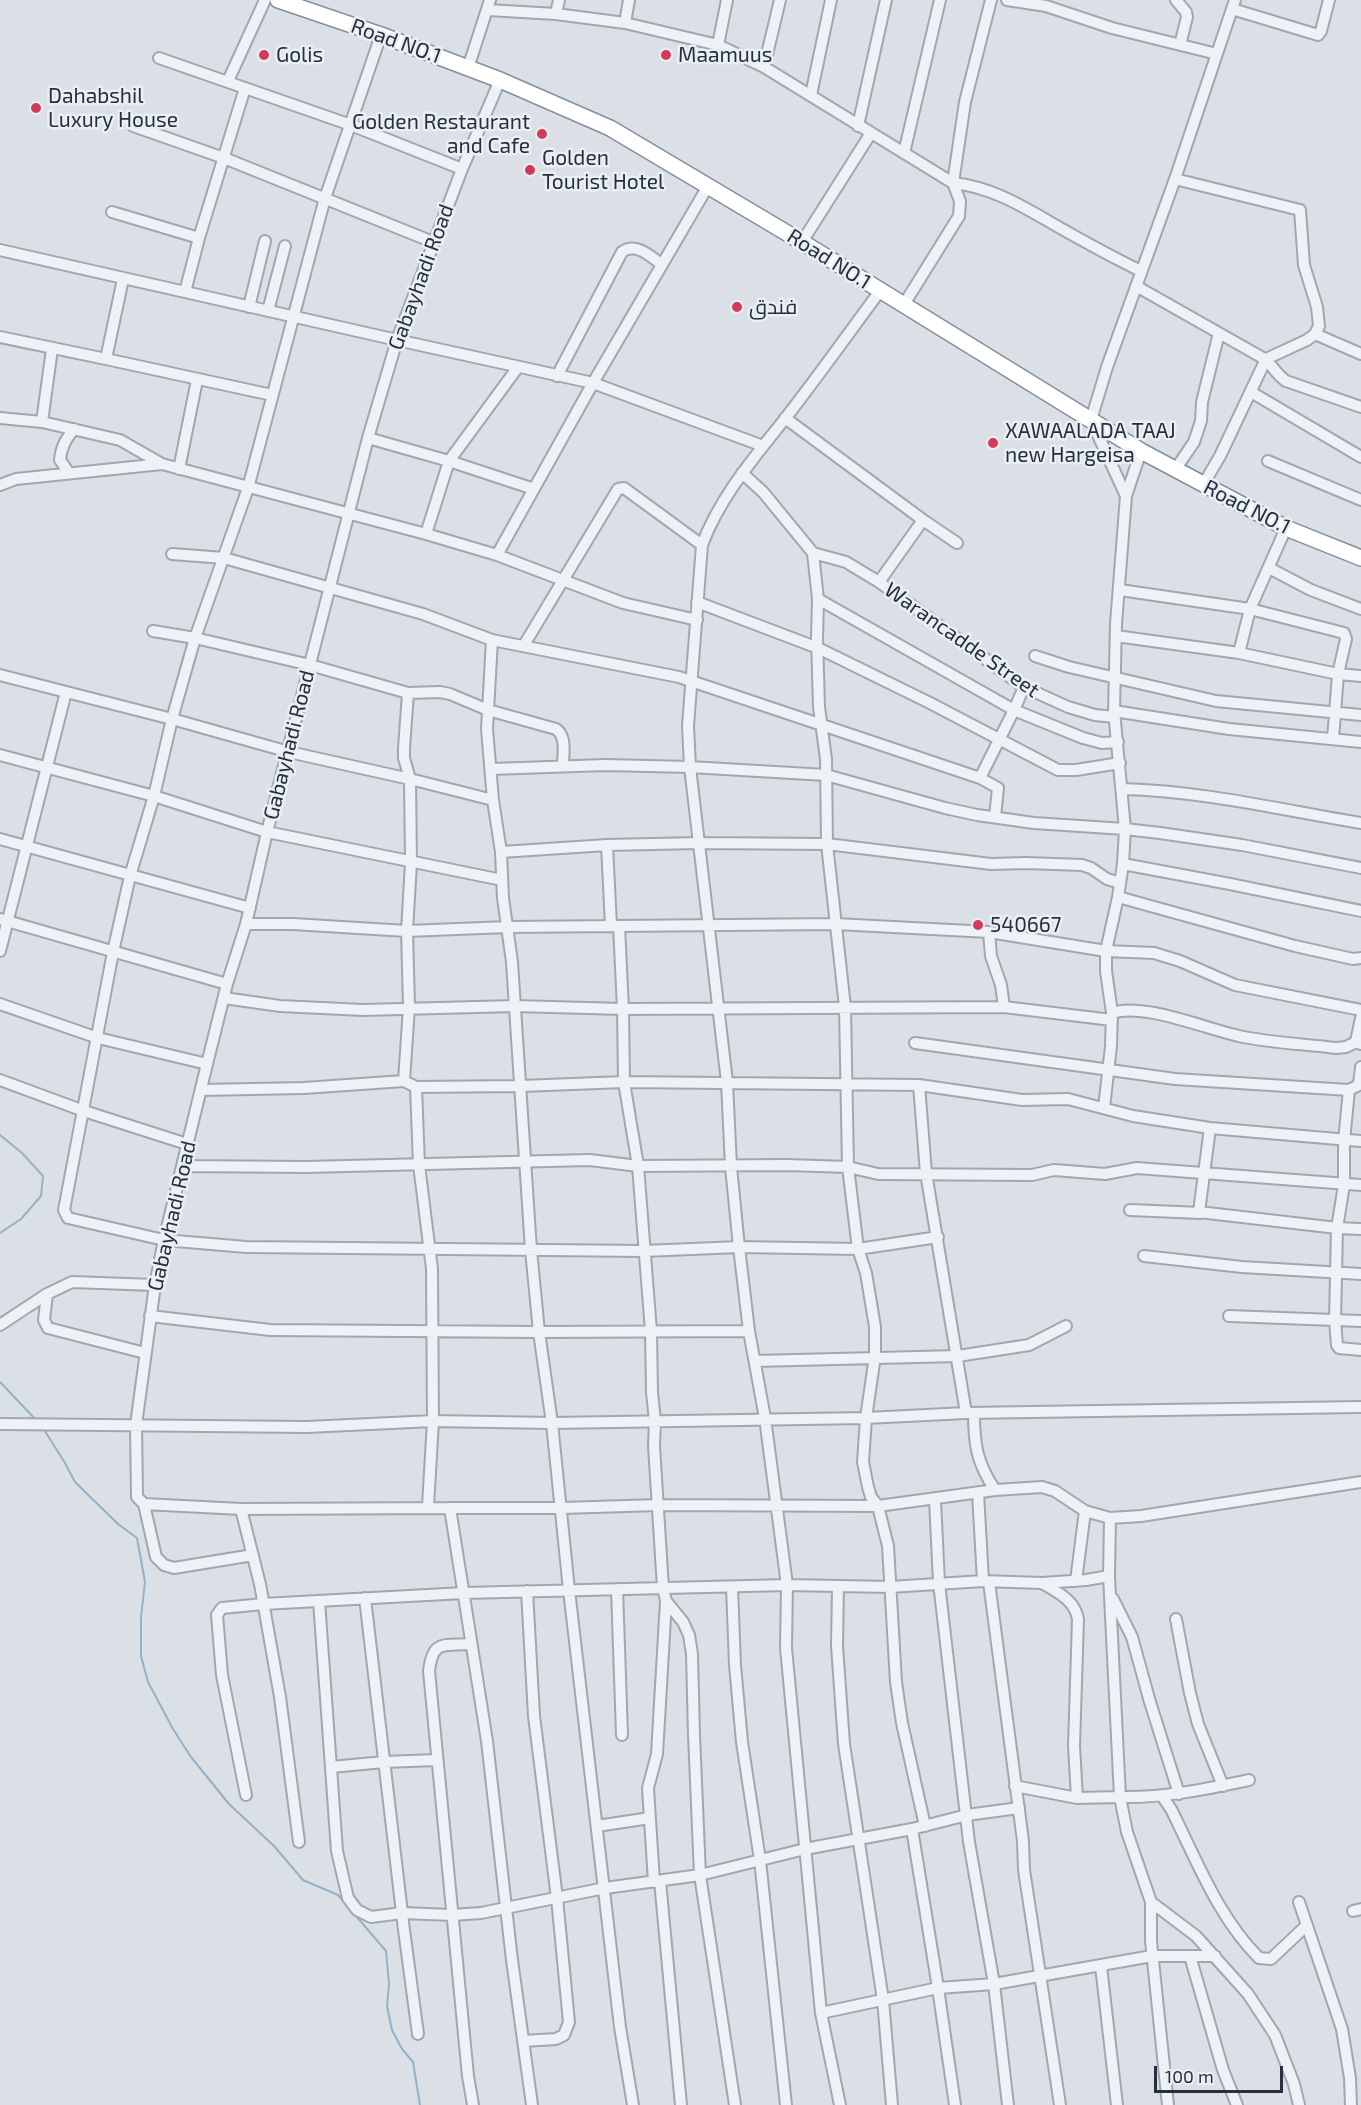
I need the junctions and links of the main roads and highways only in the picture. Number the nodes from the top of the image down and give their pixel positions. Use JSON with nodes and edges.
{"nodes":[{"id":1,"x":278,"y":0,"type":"edge"},
{"id":2,"x":306,"y":4,"type":"edge"},
{"id":3,"x":1361,"y":558,"type":"edge"}],
"edges":[{"from":1,"to":2,"type":"highway","name":"Road NO.1"},
{"from":2,"to":3,"type":"highway","name":"Road NO.1"}]}
